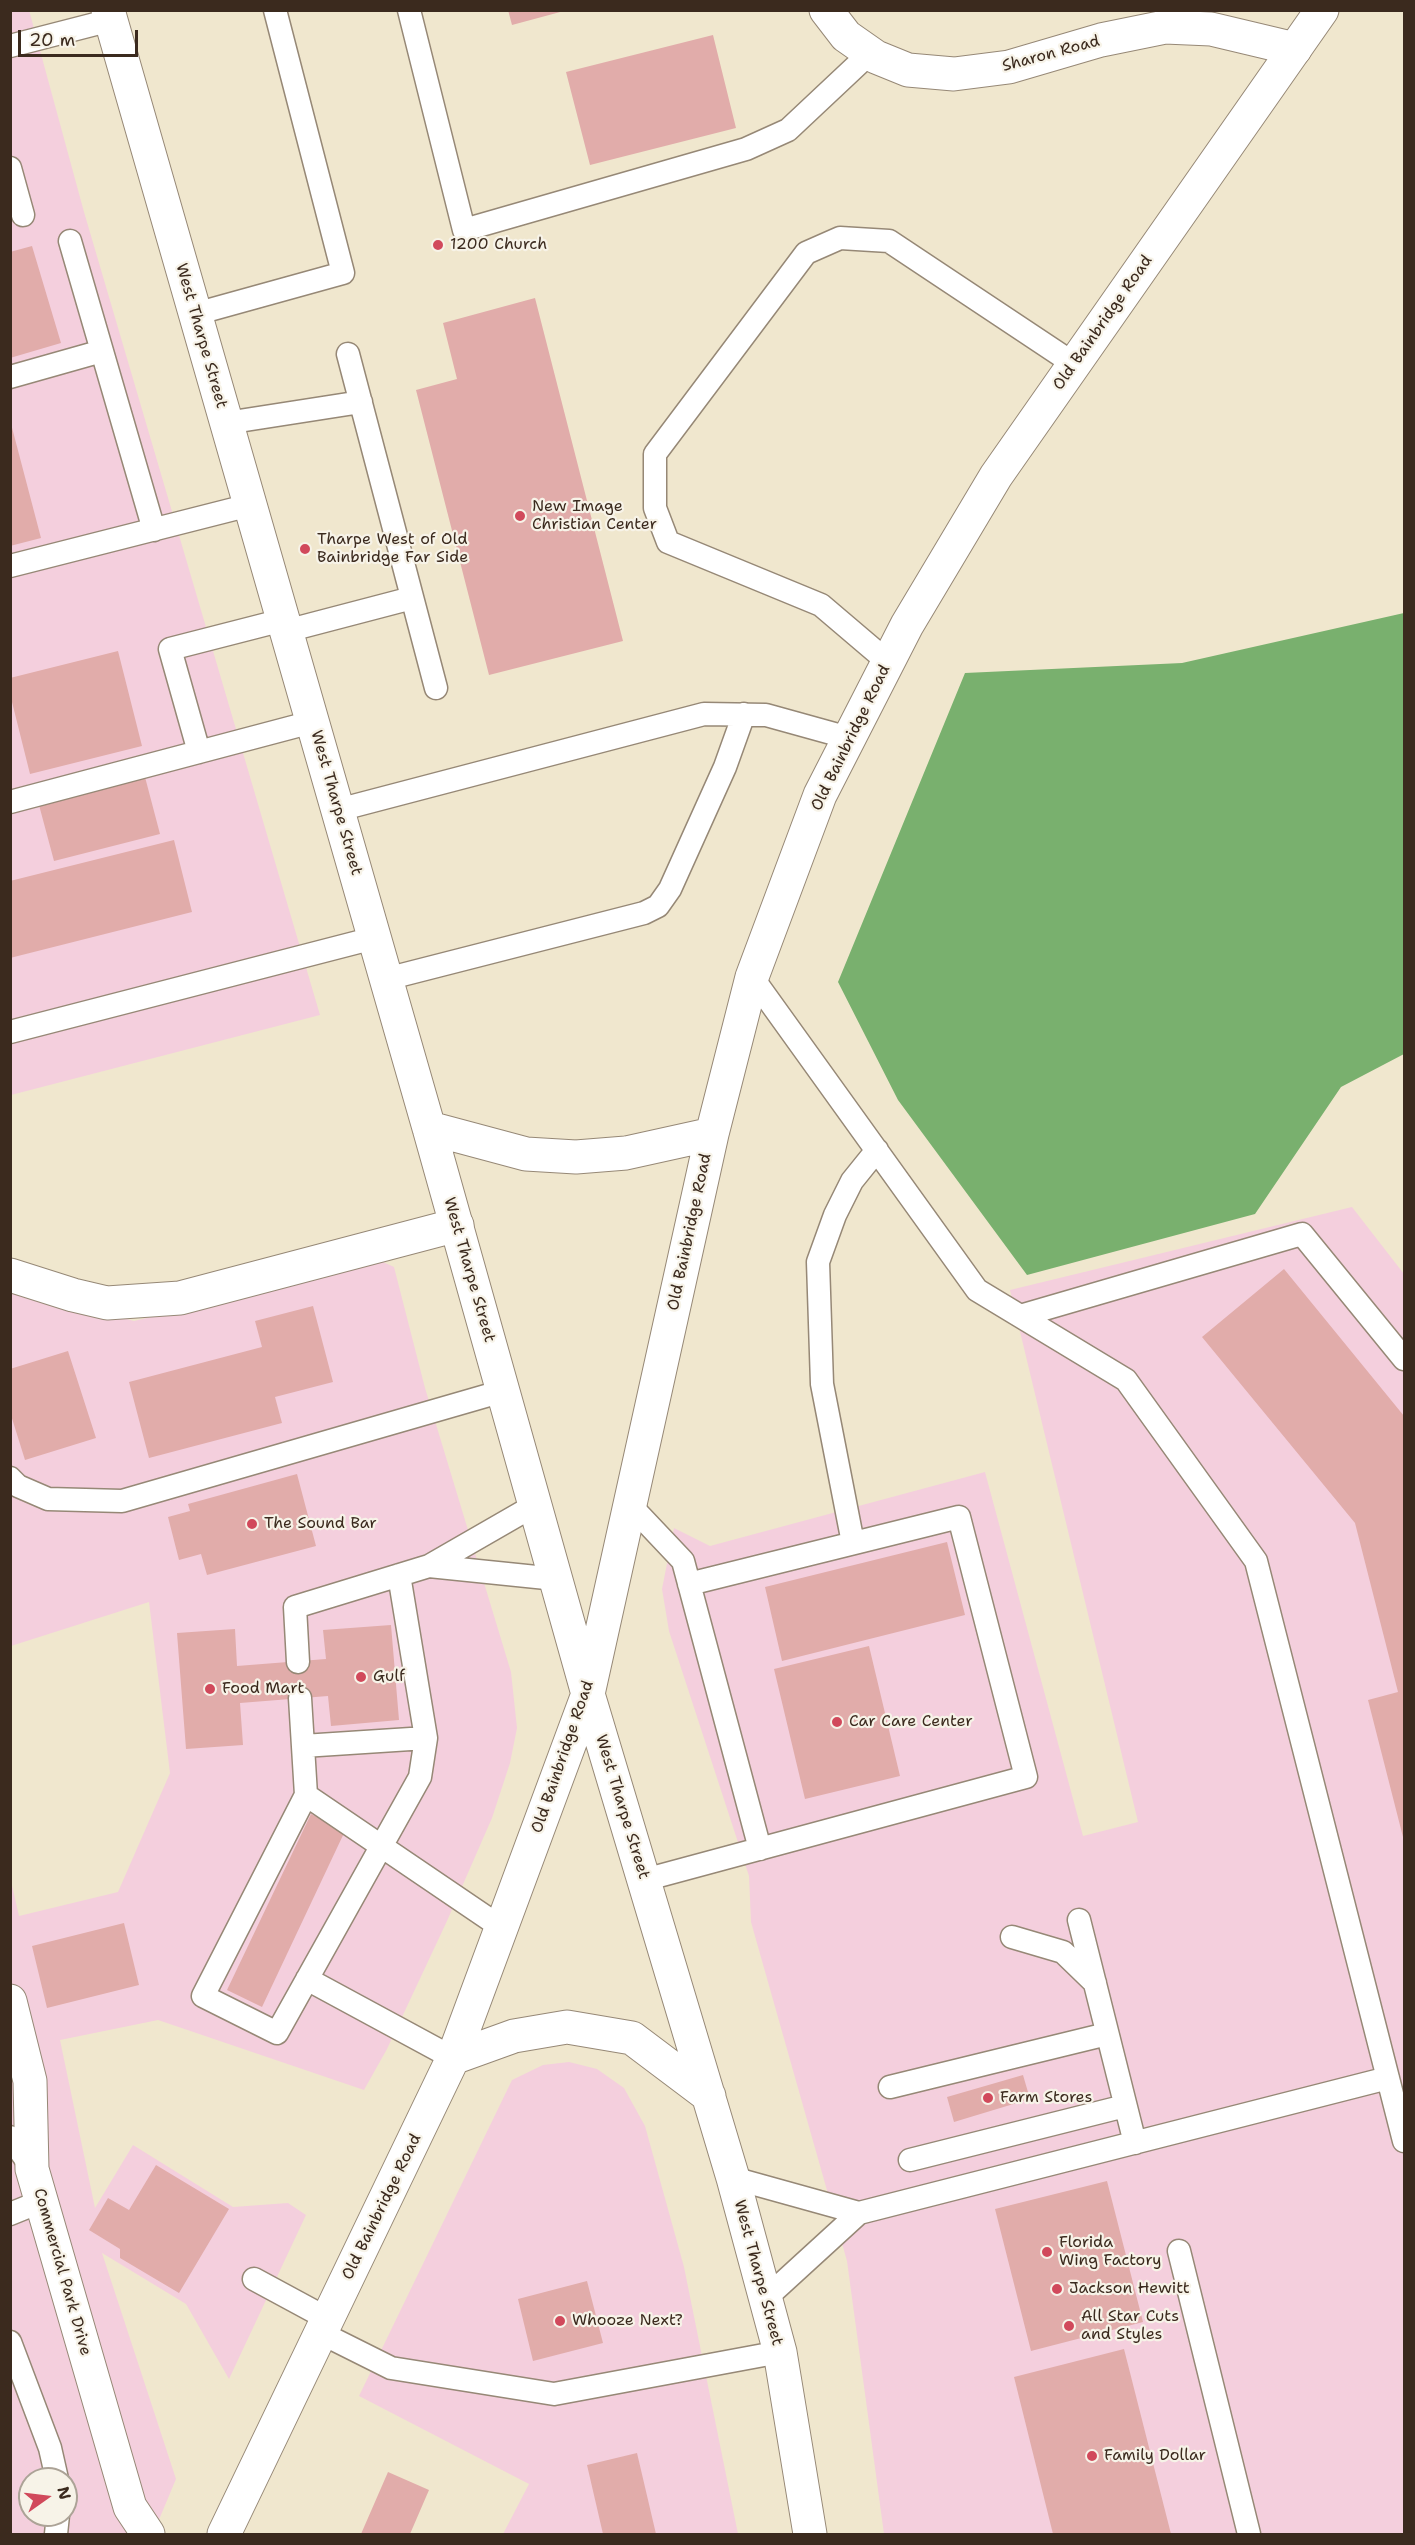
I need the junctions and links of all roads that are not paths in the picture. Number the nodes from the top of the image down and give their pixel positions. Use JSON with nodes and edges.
{"nodes":[{"id":1,"x":275,"y":10,"type":"edge"},
{"id":2,"x":409,"y":10,"type":"edge"},
{"id":3,"x":826,"y":10,"type":"edge"},
{"id":4,"x":1322,"y":10,"type":"edge"},
{"id":5,"x":109,"y":15,"type":"edge"},
{"id":6,"x":10,"y":46,"type":"edge"},
{"id":7,"x":1295,"y":48,"type":"junction"},
{"id":8,"x":870,"y":53,"type":"junction"},
{"id":9,"x":10,"y":168,"type":"edge"},
{"id":10,"x":23,"y":214,"type":"dead end"},
{"id":11,"x":70,"y":240,"type":"dead end"},
{"id":12,"x":195,"y":314,"type":"junction"},
{"id":13,"x":102,"y":351,"type":"junction"},
{"id":14,"x":348,"y":354,"type":"dead end"},
{"id":15,"x":1074,"y":364,"type":"junction"},
{"id":16,"x":10,"y":377,"type":"edge"},
{"id":17,"x":361,"y":402,"type":"junction"},
{"id":18,"x":226,"y":423,"type":"junction"},
{"id":19,"x":250,"y":505,"type":"junction"},
{"id":20,"x":154,"y":530,"type":"junction"},
{"id":21,"x":10,"y":566,"type":"edge"},
{"id":22,"x":412,"y":598,"type":"junction"},
{"id":23,"x":284,"y":626,"type":"junction"},
{"id":24,"x":888,"y":662,"type":"junction"},
{"id":25,"x":436,"y":688,"type":"dead end"},
{"id":26,"x":744,"y":714,"type":"junction"},
{"id":27,"x":312,"y":722,"type":"junction"},
{"id":28,"x":849,"y":738,"type":"junction"},
{"id":29,"x":199,"y":752,"type":"junction"},
{"id":30,"x":10,"y":802,"type":"edge"},
{"id":31,"x":338,"y":810,"type":"junction"},
{"id":32,"x":374,"y":938,"type":"junction"},
{"id":33,"x":752,"y":977,"type":"junction"},
{"id":34,"x":386,"y":979,"type":"junction"},
{"id":35,"x":10,"y":1032,"type":"edge"},
{"id":36,"x":429,"y":1128,"type":"junction"},
{"id":37,"x":712,"y":1134,"type":"junction"},
{"id":38,"x":877,"y":1150,"type":"junction"},
{"id":39,"x":457,"y":1225,"type":"junction"},
{"id":40,"x":10,"y":1275,"type":"edge"},
{"id":41,"x":1020,"y":1316,"type":"junction"},
{"id":42,"x":1404,"y":1359,"type":"edge"},
{"id":43,"x":503,"y":1391,"type":"junction"},
{"id":44,"x":10,"y":1478,"type":"edge"},
{"id":45,"x":536,"y":1505,"type":"junction"},
{"id":46,"x":630,"y":1505,"type":"junction"},
{"id":47,"x":853,"y":1543,"type":"junction"},
{"id":48,"x":429,"y":1566,"type":"junction"},
{"id":49,"x":399,"y":1575,"type":"junction"},
{"id":50,"x":556,"y":1579,"type":"junction"},
{"id":51,"x":689,"y":1584,"type":"junction"},
{"id":52,"x":298,"y":1662,"type":"dead end"},
{"id":53,"x":588,"y":1694,"type":"junction"},
{"id":54,"x":300,"y":1698,"type":"dead end"},
{"id":55,"x":426,"y":1738,"type":"junction"},
{"id":56,"x":303,"y":1746,"type":"junction"},
{"id":57,"x":306,"y":1795,"type":"junction"},
{"id":58,"x":381,"y":1846,"type":"junction"},
{"id":59,"x":760,"y":1849,"type":"junction"},
{"id":60,"x":644,"y":1880,"type":"junction"},
{"id":61,"x":1079,"y":1920,"type":"dead end"},
{"id":62,"x":502,"y":1928,"type":"junction"},
{"id":63,"x":1012,"y":1937,"type":"dead end"},
{"id":64,"x":307,"y":1979,"type":"junction"},
{"id":65,"x":1095,"y":1983,"type":"junction"},
{"id":66,"x":10,"y":2001,"type":"edge"},
{"id":67,"x":1107,"y":2034,"type":"junction"},
{"id":68,"x":453,"y":2058,"type":"junction"},
{"id":69,"x":1388,"y":2078,"type":"junction"},
{"id":70,"x":890,"y":2087,"type":"dead end"},
{"id":71,"x":710,"y":2096,"type":"junction"},
{"id":72,"x":1125,"y":2106,"type":"junction"},
{"id":73,"x":10,"y":2137,"type":"edge"},
{"id":74,"x":1404,"y":2141,"type":"edge"},
{"id":75,"x":1135,"y":2143,"type":"junction"},
{"id":76,"x":910,"y":2160,"type":"dead end"},
{"id":77,"x":33,"y":2169,"type":"junction"},
{"id":78,"x":733,"y":2178,"type":"junction"},
{"id":79,"x":42,"y":2201,"type":"junction"},
{"id":80,"x":859,"y":2213,"type":"junction"},
{"id":81,"x":10,"y":2214,"type":"edge"},
{"id":82,"x":1179,"y":2251,"type":"dead end"},
{"id":83,"x":254,"y":2279,"type":"dead end"},
{"id":84,"x":766,"y":2298,"type":"junction"},
{"id":85,"x":324,"y":2326,"type":"junction"},
{"id":86,"x":10,"y":2342,"type":"edge"},
{"id":87,"x":780,"y":2352,"type":"junction"},
{"id":88,"x":54,"y":2467,"type":"edge"},
{"id":89,"x":148,"y":2535,"type":"edge"},
{"id":90,"x":224,"y":2535,"type":"edge"},
{"id":91,"x":810,"y":2535,"type":"edge"},
{"id":92,"x":1249,"y":2535,"type":"edge"}],
"edges":[{"from":1,"to":12,"type":"lane"},
{"from":2,"to":8,"type":"lane"},
{"from":3,"to":8,"type":"main road","name":"Sharon Road"},
{"from":4,"to":7,"type":"main road","name":"Old Bainbridge Road"},
{"from":5,"to":6,"type":"lane"},
{"from":5,"to":12,"type":"main road","name":"West Tharpe Street"},
{"from":7,"to":8,"type":"main road","name":"Sharon Road"},
{"from":7,"to":15,"type":"main road","name":"Old Bainbridge Road"},
{"from":9,"to":10,"type":"lane"},
{"from":11,"to":13,"type":"lane"},
{"from":12,"to":18,"type":"main road","name":"West Tharpe Street"},
{"from":13,"to":16,"type":"lane"},
{"from":13,"to":20,"type":"lane"},
{"from":14,"to":17,"type":"lane"},
{"from":15,"to":24,"type":"main road","name":"Old Bainbridge Road"},
{"from":15,"to":24,"type":"lane"},
{"from":17,"to":18,"type":"lane"},
{"from":17,"to":22,"type":"lane"},
{"from":18,"to":19,"type":"main road","name":"West Tharpe Street"},
{"from":19,"to":20,"type":"lane"},
{"from":19,"to":23,"type":"main road","name":"West Tharpe Street"},
{"from":20,"to":21,"type":"lane"},
{"from":22,"to":23,"type":"lane"},
{"from":22,"to":25,"type":"lane"},
{"from":23,"to":27,"type":"main road","name":"West Tharpe Street"},
{"from":23,"to":29,"type":"lane"},
{"from":24,"to":28,"type":"main road","name":"Old Bainbridge Road"},
{"from":26,"to":28,"type":"lane"},
{"from":26,"to":31,"type":"lane"},
{"from":26,"to":34,"type":"lane"},
{"from":27,"to":29,"type":"lane"},
{"from":27,"to":31,"type":"main road","name":"West Tharpe Street"},
{"from":28,"to":33,"type":"main road","name":"Old Bainbridge Road"},
{"from":29,"to":30,"type":"lane"},
{"from":31,"to":32,"type":"main road","name":"West Tharpe Street"},
{"from":32,"to":34,"type":"main road","name":"West Tharpe Street"},
{"from":32,"to":35,"type":"lane"},
{"from":33,"to":37,"type":"main road","name":"Old Bainbridge Road"},
{"from":33,"to":38,"type":"lane"},
{"from":34,"to":36,"type":"main road","name":"West Tharpe Street"},
{"from":36,"to":37,"type":"main road"},
{"from":36,"to":39,"type":"main road","name":"West Tharpe Street"},
{"from":37,"to":46,"type":"main road","name":"Old Bainbridge Road"},
{"from":38,"to":41,"type":"lane"},
{"from":38,"to":47,"type":"lane"},
{"from":39,"to":40,"type":"main road"},
{"from":39,"to":43,"type":"main road","name":"West Tharpe Street"},
{"from":41,"to":42,"type":"lane"},
{"from":41,"to":69,"type":"lane"},
{"from":43,"to":44,"type":"lane"},
{"from":43,"to":45,"type":"main road","name":"West Tharpe Street"},
{"from":45,"to":48,"type":"lane"},
{"from":45,"to":50,"type":"main road","name":"West Tharpe Street"},
{"from":46,"to":51,"type":"lane"},
{"from":46,"to":53,"type":"main road","name":"Old Bainbridge Road"},
{"from":47,"to":51,"type":"lane"},
{"from":47,"to":59,"type":"lane"},
{"from":48,"to":49,"type":"lane"},
{"from":48,"to":50,"type":"lane"},
{"from":49,"to":52,"type":"lane"},
{"from":49,"to":55,"type":"lane"},
{"from":50,"to":53,"type":"main road","name":"West Tharpe Street"},
{"from":51,"to":59,"type":"lane"},
{"from":53,"to":60,"type":"main road","name":"West Tharpe Street"},
{"from":53,"to":62,"type":"main road","name":"Old Bainbridge Road"},
{"from":54,"to":56,"type":"lane"},
{"from":55,"to":56,"type":"lane"},
{"from":55,"to":58,"type":"lane"},
{"from":56,"to":57,"type":"lane"},
{"from":57,"to":58,"type":"lane"},
{"from":57,"to":64,"type":"lane"},
{"from":58,"to":62,"type":"lane"},
{"from":58,"to":64,"type":"lane"},
{"from":59,"to":60,"type":"lane"},
{"from":60,"to":71,"type":"main road","name":"West Tharpe Street"},
{"from":61,"to":65,"type":"lane"},
{"from":62,"to":68,"type":"main road","name":"Old Bainbridge Road"},
{"from":63,"to":65,"type":"lane"},
{"from":64,"to":68,"type":"lane"},
{"from":65,"to":67,"type":"lane"},
{"from":66,"to":77,"type":"main road","name":"Commercial Park Drive"},
{"from":67,"to":70,"type":"lane"},
{"from":67,"to":72,"type":"lane"},
{"from":68,"to":71,"type":"main road"},
{"from":68,"to":85,"type":"main road","name":"Old Bainbridge Road"},
{"from":69,"to":74,"type":"lane"},
{"from":69,"to":75,"type":"lane"},
{"from":71,"to":78,"type":"main road","name":"West Tharpe Street"},
{"from":72,"to":75,"type":"lane"},
{"from":72,"to":76,"type":"lane"},
{"from":73,"to":77,"type":"lane"},
{"from":75,"to":80,"type":"lane"},
{"from":77,"to":79,"type":"main road","name":"Commercial Park Drive"},
{"from":78,"to":80,"type":"lane"},
{"from":78,"to":84,"type":"main road","name":"West Tharpe Street"},
{"from":79,"to":81,"type":"lane"},
{"from":79,"to":89,"type":"main road","name":"Commercial Park Drive"},
{"from":80,"to":84,"type":"lane"},
{"from":82,"to":92,"type":"lane"},
{"from":83,"to":85,"type":"lane"},
{"from":84,"to":87,"type":"main road","name":"West Tharpe Street"},
{"from":85,"to":87,"type":"lane"},
{"from":85,"to":90,"type":"main road","name":"Old Bainbridge Road"},
{"from":86,"to":88,"type":"lane"},
{"from":87,"to":91,"type":"main road","name":"West Tharpe Street"}]}
